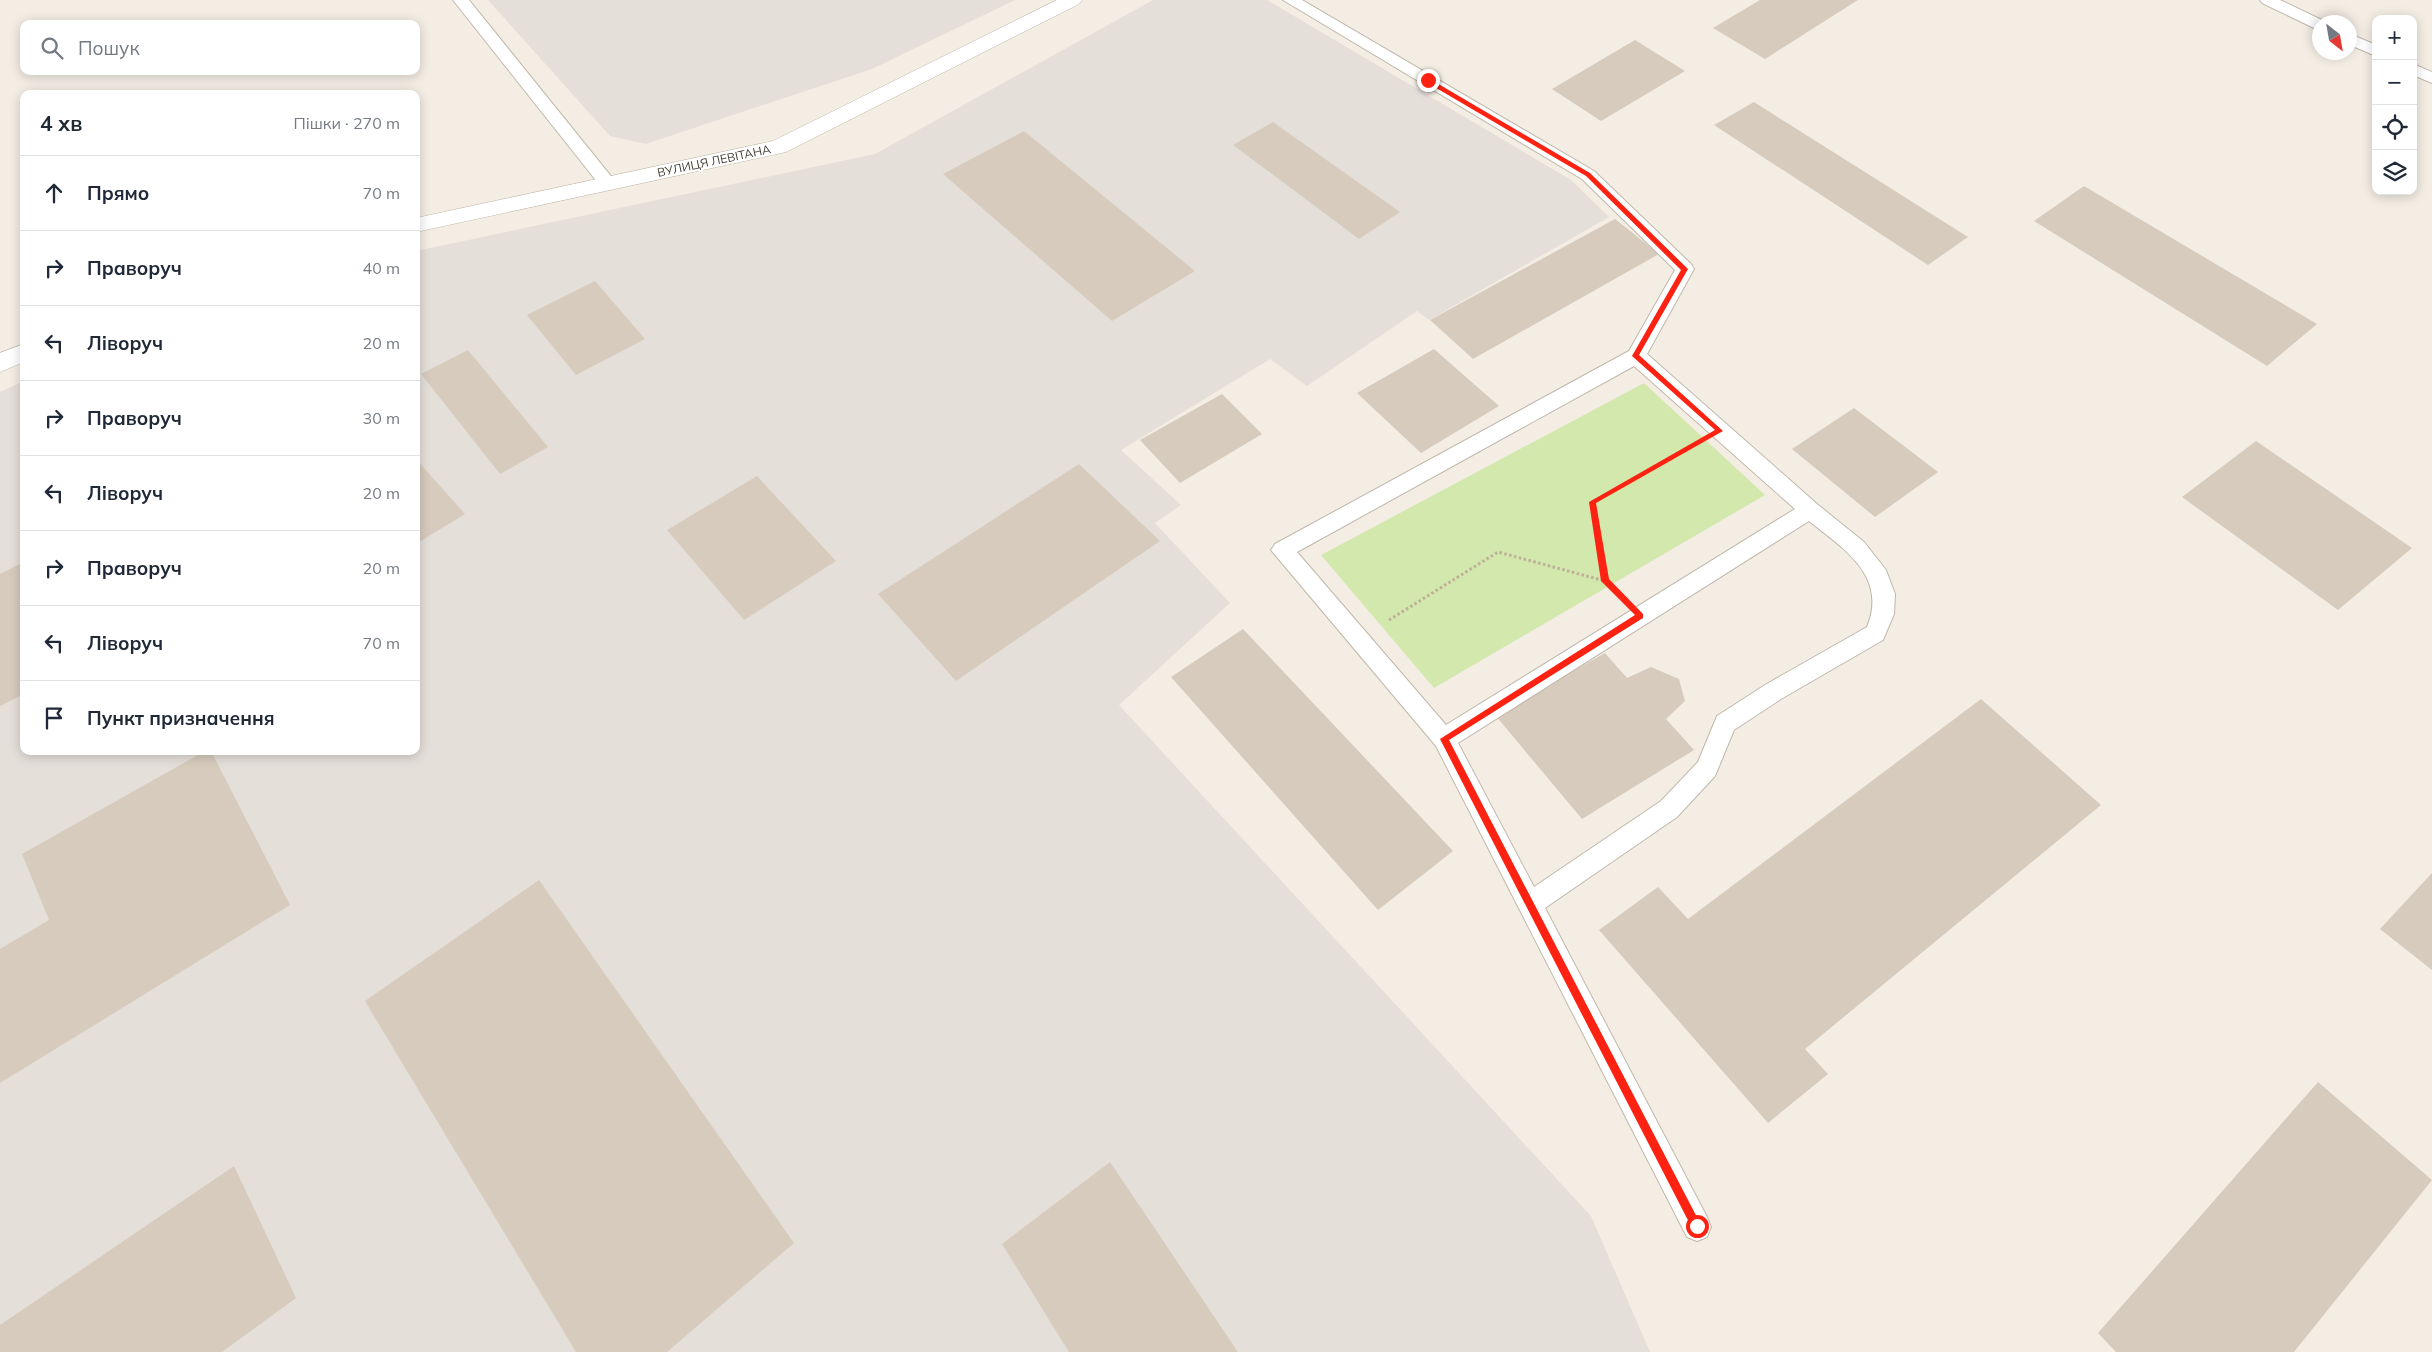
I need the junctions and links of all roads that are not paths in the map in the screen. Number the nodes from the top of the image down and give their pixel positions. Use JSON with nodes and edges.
{"nodes":[{"id":1,"x":461,"y":0,"type":"edge"},
{"id":2,"x":1072,"y":0,"type":"edge"},
{"id":3,"x":1291,"y":0,"type":"edge"},
{"id":4,"x":2268,"y":0,"type":"edge"},
{"id":5,"x":2312,"y":20,"type":"edge"},
{"id":6,"x":2357,"y":42,"type":"edge"},
{"id":7,"x":2372,"y":49,"type":"edge"},
{"id":8,"x":2417,"y":71,"type":"edge"},
{"id":9,"x":2432,"y":78,"type":"edge"},
{"id":10,"x":608,"y":184,"type":"junction"},
{"id":11,"x":420,"y":224,"type":"edge"},
{"id":12,"x":20,"y":354,"type":"edge"},
{"id":13,"x":1636,"y":356,"type":"junction"},
{"id":14,"x":0,"y":362,"type":"edge"},
{"id":15,"x":1810,"y":510,"type":"junction"},
{"id":16,"x":1444,"y":739,"type":"junction"},
{"id":17,"x":1530,"y":904,"type":"junction"},
{"id":18,"x":1697,"y":1226,"type":"dead end"}],
"edges":[{"from":1,"to":10,"type":"lane"},
{"from":2,"to":10,"type":"street","name":"ВУЛИЦЯ ЛЕВІТАНА"},
{"from":3,"to":13,"type":"lane"},
{"from":4,"to":5,"type":"lane"},
{"from":6,"to":7,"type":"lane"},
{"from":8,"to":9,"type":"lane"},
{"from":10,"to":11,"type":"street","name":"ВУЛИЦЯ ЛЕВІТАНА"},
{"from":12,"to":14,"type":"street"},
{"from":13,"to":15,"type":"lane"},
{"from":13,"to":16,"type":"lane"},
{"from":15,"to":16,"type":"lane"},
{"from":15,"to":17,"type":"lane"},
{"from":16,"to":17,"type":"lane"},
{"from":17,"to":18,"type":"lane"}]}
